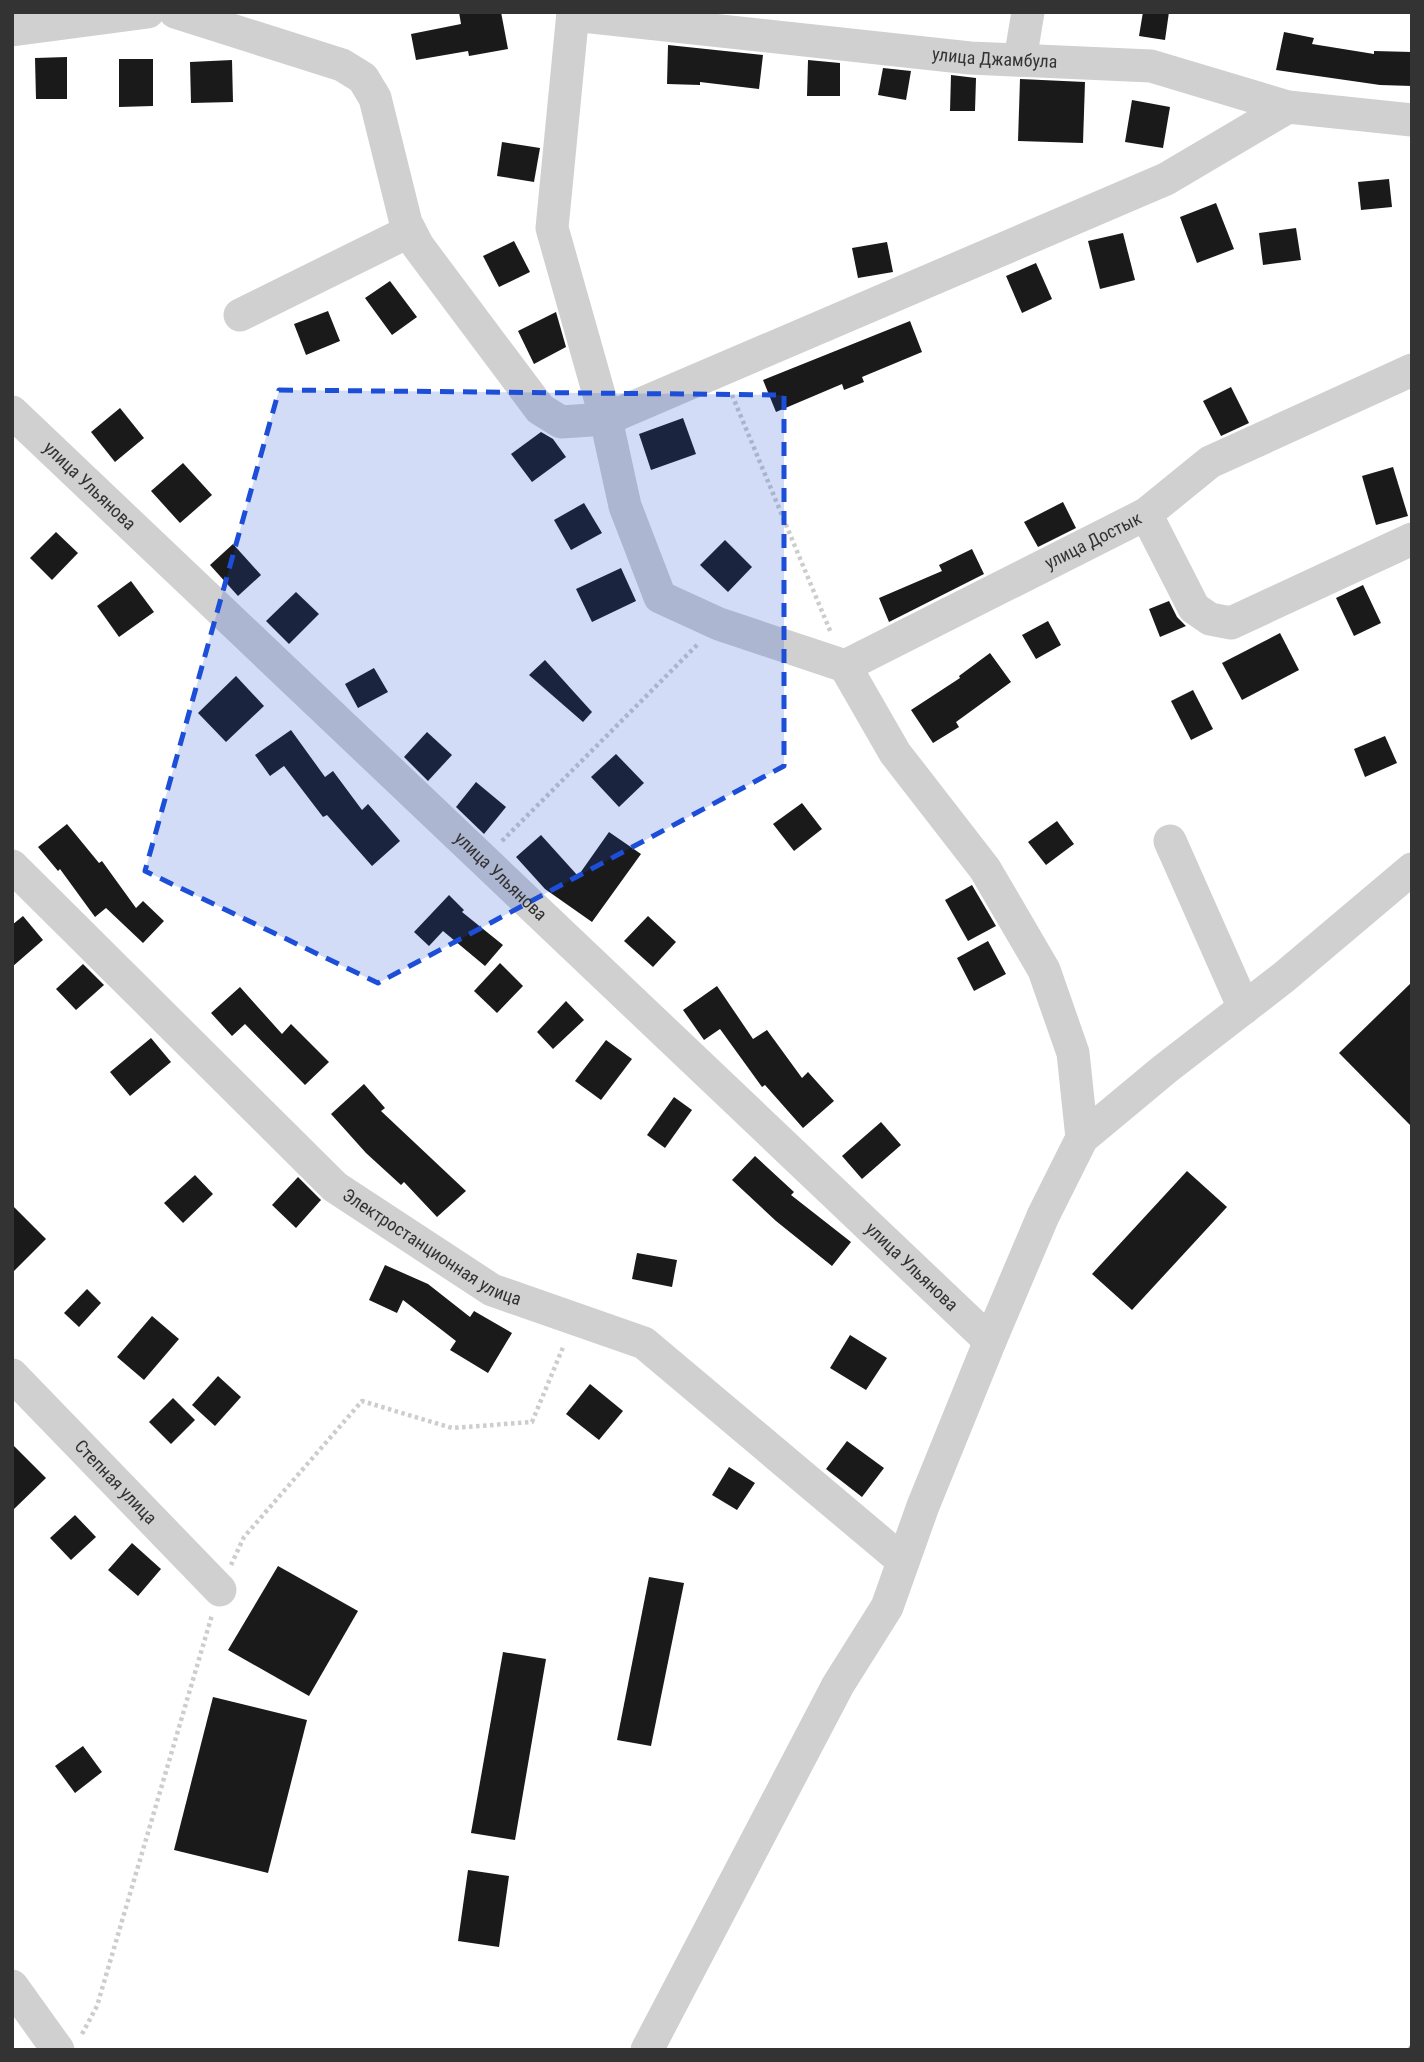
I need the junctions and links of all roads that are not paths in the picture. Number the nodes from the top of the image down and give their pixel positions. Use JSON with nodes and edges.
{"nodes":[{"id":1,"x":148,"y":12,"type":"edge"},
{"id":2,"x":175,"y":12,"type":"edge"},
{"id":3,"x":1028,"y":12,"type":"edge"},
{"id":4,"x":573,"y":14,"type":"edge"},
{"id":5,"x":12,"y":30,"type":"edge"},
{"id":6,"x":1020,"y":60,"type":"junction"},
{"id":7,"x":1288,"y":107,"type":"junction"},
{"id":8,"x":1412,"y":120,"type":"edge"},
{"id":9,"x":410,"y":231,"type":"junction"},
{"id":10,"x":240,"y":315,"type":"dead end"},
{"id":11,"x":1412,"y":370,"type":"edge"},
{"id":12,"x":12,"y":412,"type":"edge"},
{"id":13,"x":606,"y":419,"type":"junction"},
{"id":14,"x":1146,"y":514,"type":"junction"},
{"id":15,"x":1412,"y":539,"type":"edge"},
{"id":16,"x":845,"y":666,"type":"junction"},
{"id":17,"x":1170,"y":841,"type":"dead end"},
{"id":18,"x":12,"y":866,"type":"edge"},
{"id":19,"x":1412,"y":869,"type":"edge"},
{"id":20,"x":1244,"y":1008,"type":"junction"},
{"id":21,"x":1082,"y":1138,"type":"junction"},
{"id":22,"x":990,"y":1341,"type":"junction"},
{"id":23,"x":12,"y":1375,"type":"edge"},
{"id":24,"x":903,"y":1561,"type":"junction"},
{"id":25,"x":220,"y":1590,"type":"road end"},
{"id":26,"x":12,"y":1986,"type":"edge"},
{"id":27,"x":69,"y":2044,"type":"edge"},
{"id":28,"x":647,"y":2050,"type":"edge"}],
"edges":[{"from":1,"to":5,"type":"street"},
{"from":2,"to":9,"type":"street"},
{"from":3,"to":6,"type":"street"},
{"from":4,"to":6,"type":"street","name":"улица Джамбула"},
{"from":4,"to":13,"type":"street"},
{"from":6,"to":7,"type":"street","name":"улица Джамбула"},
{"from":7,"to":8,"type":"street","name":"улица Джамбула"},
{"from":7,"to":13,"type":"street"},
{"from":9,"to":10,"type":"street"},
{"from":9,"to":13,"type":"street"},
{"from":11,"to":14,"type":"street"},
{"from":12,"to":22,"type":"street","name":"улица Ульянова"},
{"from":13,"to":16,"type":"street"},
{"from":14,"to":15,"type":"street","name":"улица Достык"},
{"from":14,"to":16,"type":"street","name":"улица Достык"},
{"from":16,"to":21,"type":"street"},
{"from":17,"to":20,"type":"street"},
{"from":18,"to":24,"type":"street","name":"Электростанционная улица"},
{"from":19,"to":20,"type":"street"},
{"from":20,"to":21,"type":"street"},
{"from":21,"to":22,"type":"street"},
{"from":22,"to":24,"type":"street"},
{"from":23,"to":25,"type":"street","name":"Степная улица"},
{"from":24,"to":28,"type":"street"},
{"from":26,"to":27,"type":"street"}]}
